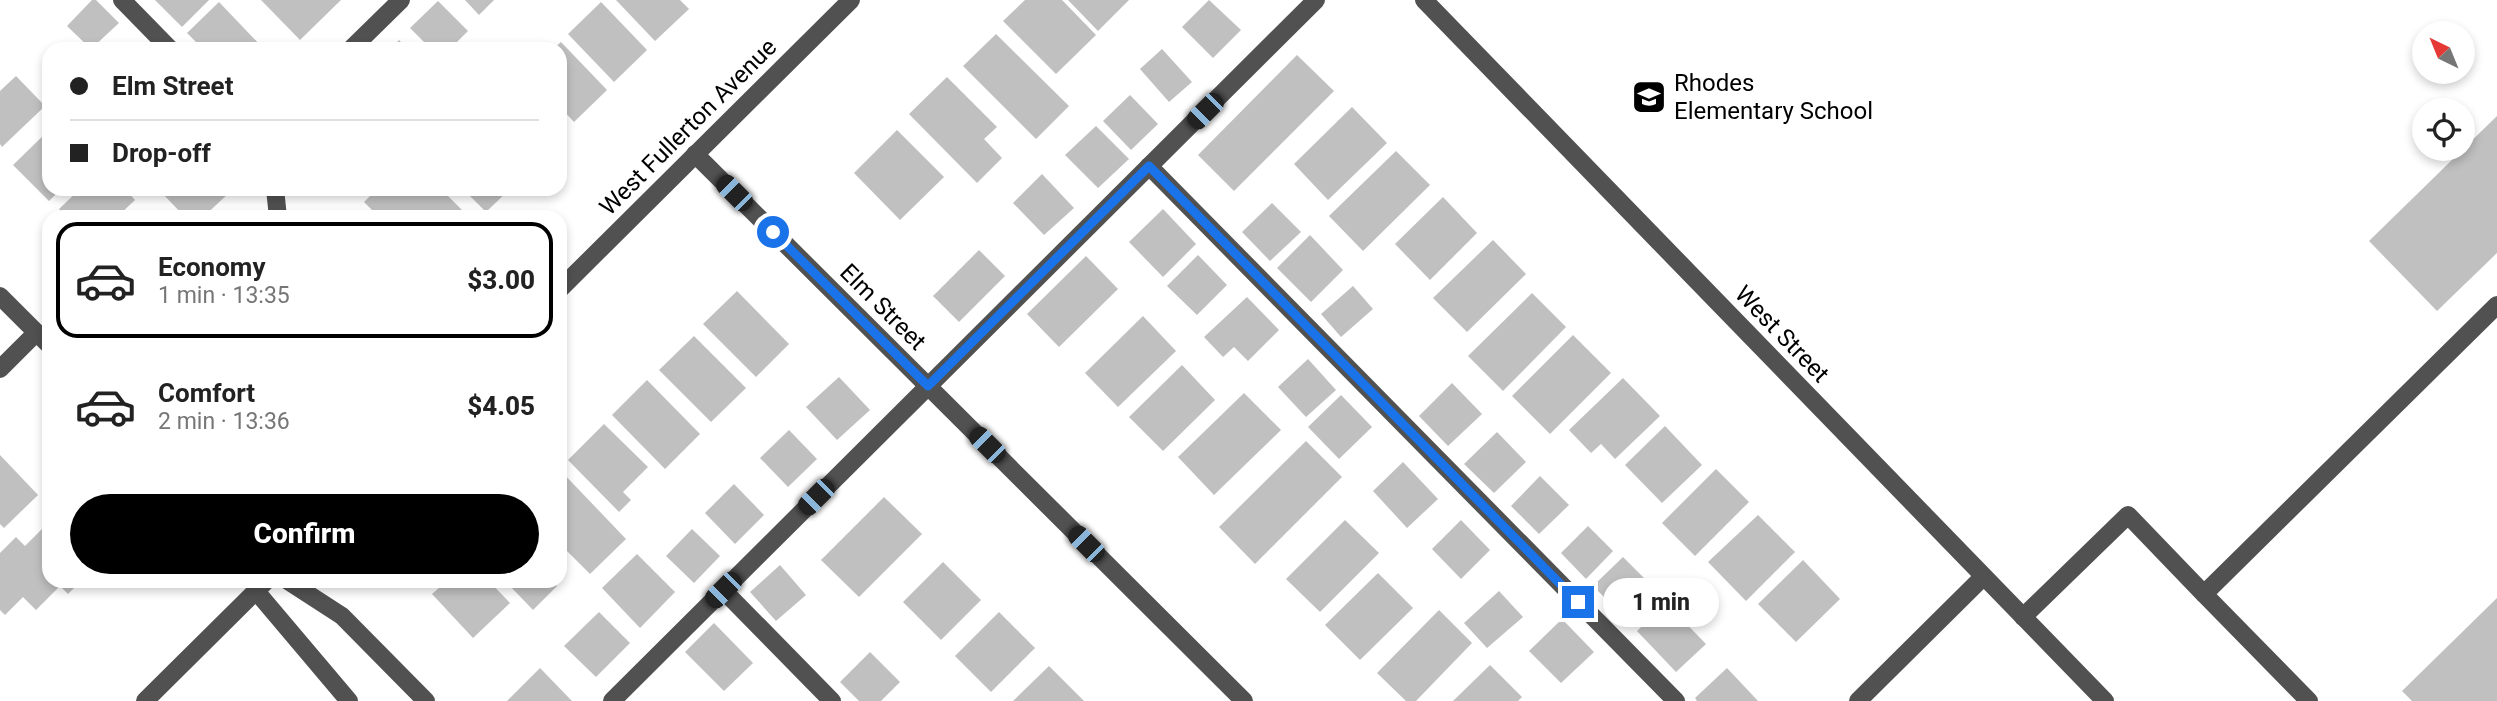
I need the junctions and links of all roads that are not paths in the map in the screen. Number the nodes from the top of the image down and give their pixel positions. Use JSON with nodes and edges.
{"nodes":[{"id":1,"x":122,"y":0,"type":"edge"},
{"id":2,"x":401,"y":0,"type":"edge"},
{"id":3,"x":851,"y":0,"type":"edge"},
{"id":4,"x":1316,"y":0,"type":"edge"},
{"id":5,"x":1424,"y":0,"type":"edge"},
{"id":6,"x":163,"y":42,"type":"edge"},
{"id":7,"x":358,"y":42,"type":"edge"},
{"id":8,"x":695,"y":154,"type":"junction"},
{"id":9,"x":1149,"y":166,"type":"junction"},
{"id":10,"x":567,"y":282,"type":"edge"},
{"id":11,"x":0,"y":296,"type":"edge"},
{"id":12,"x":2497,"y":305,"type":"edge"},
{"id":13,"x":42,"y":338,"type":"edge"},
{"id":14,"x":42,"y":340,"type":"edge"},
{"id":15,"x":0,"y":369,"type":"edge"},
{"id":16,"x":928,"y":386,"type":"junction"},
{"id":17,"x":1983,"y":577,"type":"junction"},
{"id":18,"x":259,"y":588,"type":"edge"},
{"id":19,"x":263,"y":588,"type":"edge"},
{"id":20,"x":299,"y":588,"type":"edge"},
{"id":21,"x":723,"y":590,"type":"junction"},
{"id":22,"x":2204,"y":594,"type":"junction"},
{"id":23,"x":2023,"y":617,"type":"junction"},
{"id":24,"x":145,"y":701,"type":"edge"},
{"id":25,"x":349,"y":701,"type":"edge"},
{"id":26,"x":426,"y":701,"type":"edge"},
{"id":27,"x":611,"y":701,"type":"edge"},
{"id":28,"x":832,"y":701,"type":"edge"},
{"id":29,"x":1244,"y":701,"type":"edge"},
{"id":30,"x":1676,"y":701,"type":"edge"},
{"id":31,"x":1858,"y":701,"type":"edge"},
{"id":32,"x":2105,"y":701,"type":"edge"},
{"id":33,"x":2309,"y":701,"type":"edge"}],
"edges":[{"from":1,"to":6,"type":"street"},
{"from":2,"to":7,"type":"street"},
{"from":3,"to":8,"type":"street","name":"West Fullerton Avenue"},
{"from":4,"to":9,"type":"street"},
{"from":5,"to":17,"type":"street","name":"West Street"},
{"from":8,"to":10,"type":"street","name":"West Fullerton Avenue"},
{"from":8,"to":16,"type":"street","name":"Elm Street"},
{"from":9,"to":16,"type":"street"},
{"from":9,"to":30,"type":"street"},
{"from":11,"to":13,"type":"street"},
{"from":12,"to":22,"type":"street"},
{"from":14,"to":15,"type":"street"},
{"from":16,"to":21,"type":"street"},
{"from":16,"to":29,"type":"street","name":"Elm Street"},
{"from":17,"to":23,"type":"street","name":"West Street"},
{"from":17,"to":31,"type":"street"},
{"from":18,"to":24,"type":"street"},
{"from":19,"to":25,"type":"street"},
{"from":20,"to":26,"type":"street"},
{"from":21,"to":27,"type":"street"},
{"from":21,"to":28,"type":"street"},
{"from":22,"to":23,"type":"street"},
{"from":22,"to":33,"type":"street"},
{"from":23,"to":32,"type":"street","name":"West Street"}]}
